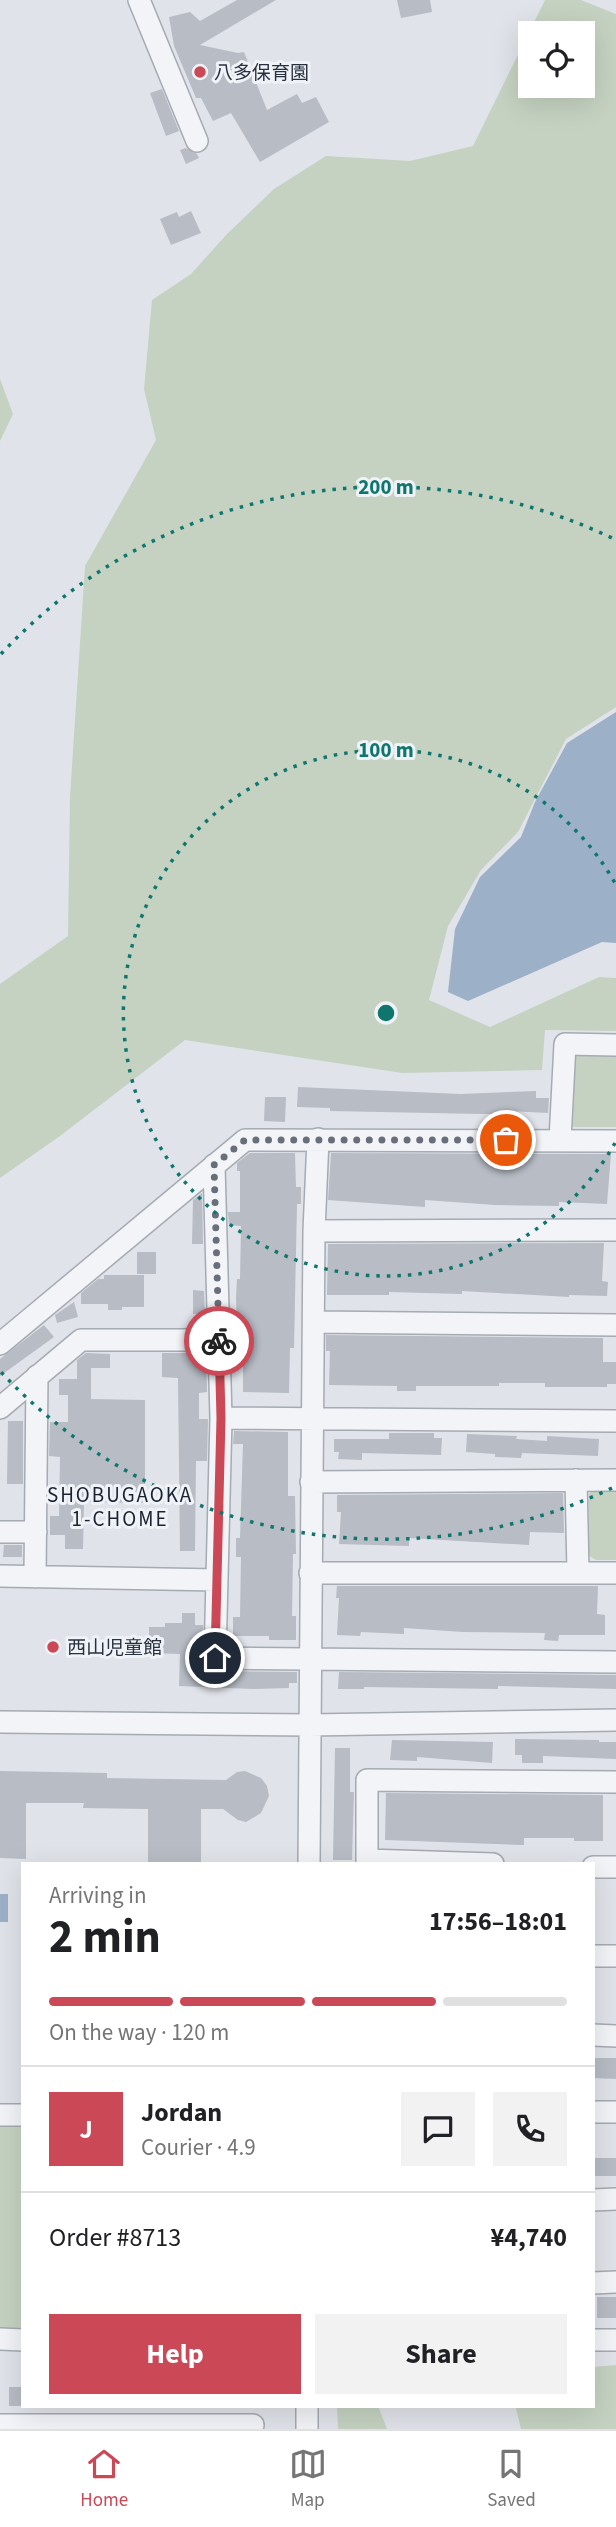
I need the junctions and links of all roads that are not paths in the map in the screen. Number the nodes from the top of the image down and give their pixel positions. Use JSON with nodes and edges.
{"nodes":[{"id":1,"x":139,"y":0,"type":"edge"},
{"id":2,"x":197,"y":141,"type":"dead end"},
{"id":3,"x":616,"y":1045,"type":"edge"},
{"id":4,"x":318,"y":1139,"type":"junction"},
{"id":5,"x":560,"y":1140,"type":"junction"},
{"id":6,"x":616,"y":1141,"type":"edge"},
{"id":7,"x":214,"y":1165,"type":"junction"},
{"id":8,"x":616,"y":1230,"type":"edge"},
{"id":9,"x":314,"y":1231,"type":"junction"},
{"id":10,"x":314,"y":1322,"type":"junction"},
{"id":11,"x":616,"y":1325,"type":"edge"},
{"id":12,"x":219,"y":1340,"type":"junction"},
{"id":13,"x":0,"y":1344,"type":"edge"},
{"id":14,"x":37,"y":1376,"type":"junction"},
{"id":15,"x":0,"y":1408,"type":"edge"},
{"id":16,"x":221,"y":1418,"type":"junction"},
{"id":17,"x":314,"y":1420,"type":"junction"},
{"id":18,"x":616,"y":1421,"type":"edge"},
{"id":19,"x":576,"y":1480,"type":"junction"},
{"id":20,"x":616,"y":1480,"type":"edge"},
{"id":21,"x":311,"y":1482,"type":"junction"},
{"id":22,"x":0,"y":1532,"type":"edge"},
{"id":23,"x":36,"y":1532,"type":"junction"},
{"id":24,"x":578,"y":1572,"type":"junction"},
{"id":25,"x":310,"y":1573,"type":"junction"},
{"id":26,"x":616,"y":1573,"type":"edge"},
{"id":27,"x":0,"y":1576,"type":"edge"},
{"id":28,"x":35,"y":1577,"type":"junction"},
{"id":29,"x":217,"y":1580,"type":"junction"},
{"id":30,"x":310,"y":1659,"type":"junction"},
{"id":31,"x":616,"y":1662,"type":"edge"},
{"id":32,"x":616,"y":1720,"type":"edge"},
{"id":33,"x":0,"y":1722,"type":"edge"},
{"id":34,"x":310,"y":1724,"type":"junction"},
{"id":35,"x":616,"y":1782,"type":"edge"},
{"id":36,"x":309,"y":1862,"type":"edge"},
{"id":37,"x":367,"y":1862,"type":"edge"},
{"id":38,"x":595,"y":1867,"type":"edge"},
{"id":39,"x":616,"y":1867,"type":"edge"},
{"id":40,"x":595,"y":1956,"type":"edge"},
{"id":41,"x":616,"y":1956,"type":"edge"},
{"id":42,"x":595,"y":2035,"type":"edge"},
{"id":43,"x":616,"y":2036,"type":"edge"},
{"id":44,"x":595,"y":2112,"type":"edge"},
{"id":45,"x":616,"y":2112,"type":"edge"},
{"id":46,"x":0,"y":2115,"type":"edge"},
{"id":47,"x":21,"y":2115,"type":"edge"},
{"id":48,"x":616,"y":2199,"type":"edge"},
{"id":49,"x":595,"y":2200,"type":"edge"},
{"id":50,"x":595,"y":2283,"type":"edge"},
{"id":51,"x":616,"y":2283,"type":"edge"},
{"id":52,"x":0,"y":2339,"type":"edge"},
{"id":53,"x":21,"y":2340,"type":"edge"},
{"id":54,"x":595,"y":2340,"type":"edge"},
{"id":55,"x":616,"y":2340,"type":"edge"},
{"id":56,"x":307,"y":2408,"type":"edge"},
{"id":57,"x":253,"y":2420,"type":"edge"},
{"id":58,"x":0,"y":2425,"type":"edge"},
{"id":59,"x":307,"y":2429,"type":"edge"}],
"edges":[{"from":1,"to":2,"type":"street"},
{"from":3,"to":5,"type":"street"},
{"from":4,"to":5,"type":"street"},
{"from":4,"to":7,"type":"street"},
{"from":4,"to":9,"type":"street"},
{"from":5,"to":6,"type":"street"},
{"from":7,"to":12,"type":"street"},
{"from":7,"to":13,"type":"street"},
{"from":8,"to":9,"type":"street"},
{"from":9,"to":10,"type":"street"},
{"from":10,"to":11,"type":"street"},
{"from":10,"to":17,"type":"street"},
{"from":12,"to":14,"type":"street"},
{"from":12,"to":16,"type":"street"},
{"from":14,"to":15,"type":"street"},
{"from":14,"to":23,"type":"street"},
{"from":16,"to":17,"type":"street"},
{"from":16,"to":29,"type":"street"},
{"from":17,"to":18,"type":"street"},
{"from":17,"to":21,"type":"street"},
{"from":19,"to":20,"type":"street"},
{"from":19,"to":21,"type":"street"},
{"from":19,"to":24,"type":"street"},
{"from":21,"to":25,"type":"street"},
{"from":22,"to":23,"type":"street"},
{"from":23,"to":28,"type":"street"},
{"from":24,"to":25,"type":"street"},
{"from":24,"to":26,"type":"street"},
{"from":25,"to":30,"type":"street"},
{"from":27,"to":28,"type":"street"},
{"from":28,"to":29,"type":"street"},
{"from":29,"to":30,"type":"street"},
{"from":30,"to":31,"type":"street"},
{"from":30,"to":34,"type":"street"},
{"from":32,"to":34,"type":"street"},
{"from":33,"to":34,"type":"street"},
{"from":34,"to":36,"type":"street"},
{"from":35,"to":37,"type":"street"},
{"from":38,"to":39,"type":"street"},
{"from":40,"to":41,"type":"street"},
{"from":42,"to":43,"type":"street"},
{"from":44,"to":45,"type":"street"},
{"from":46,"to":47,"type":"street"},
{"from":48,"to":49,"type":"street"},
{"from":50,"to":51,"type":"street"},
{"from":52,"to":53,"type":"street"},
{"from":54,"to":55,"type":"street"},
{"from":56,"to":59,"type":"street"},
{"from":57,"to":58,"type":"street"}]}
